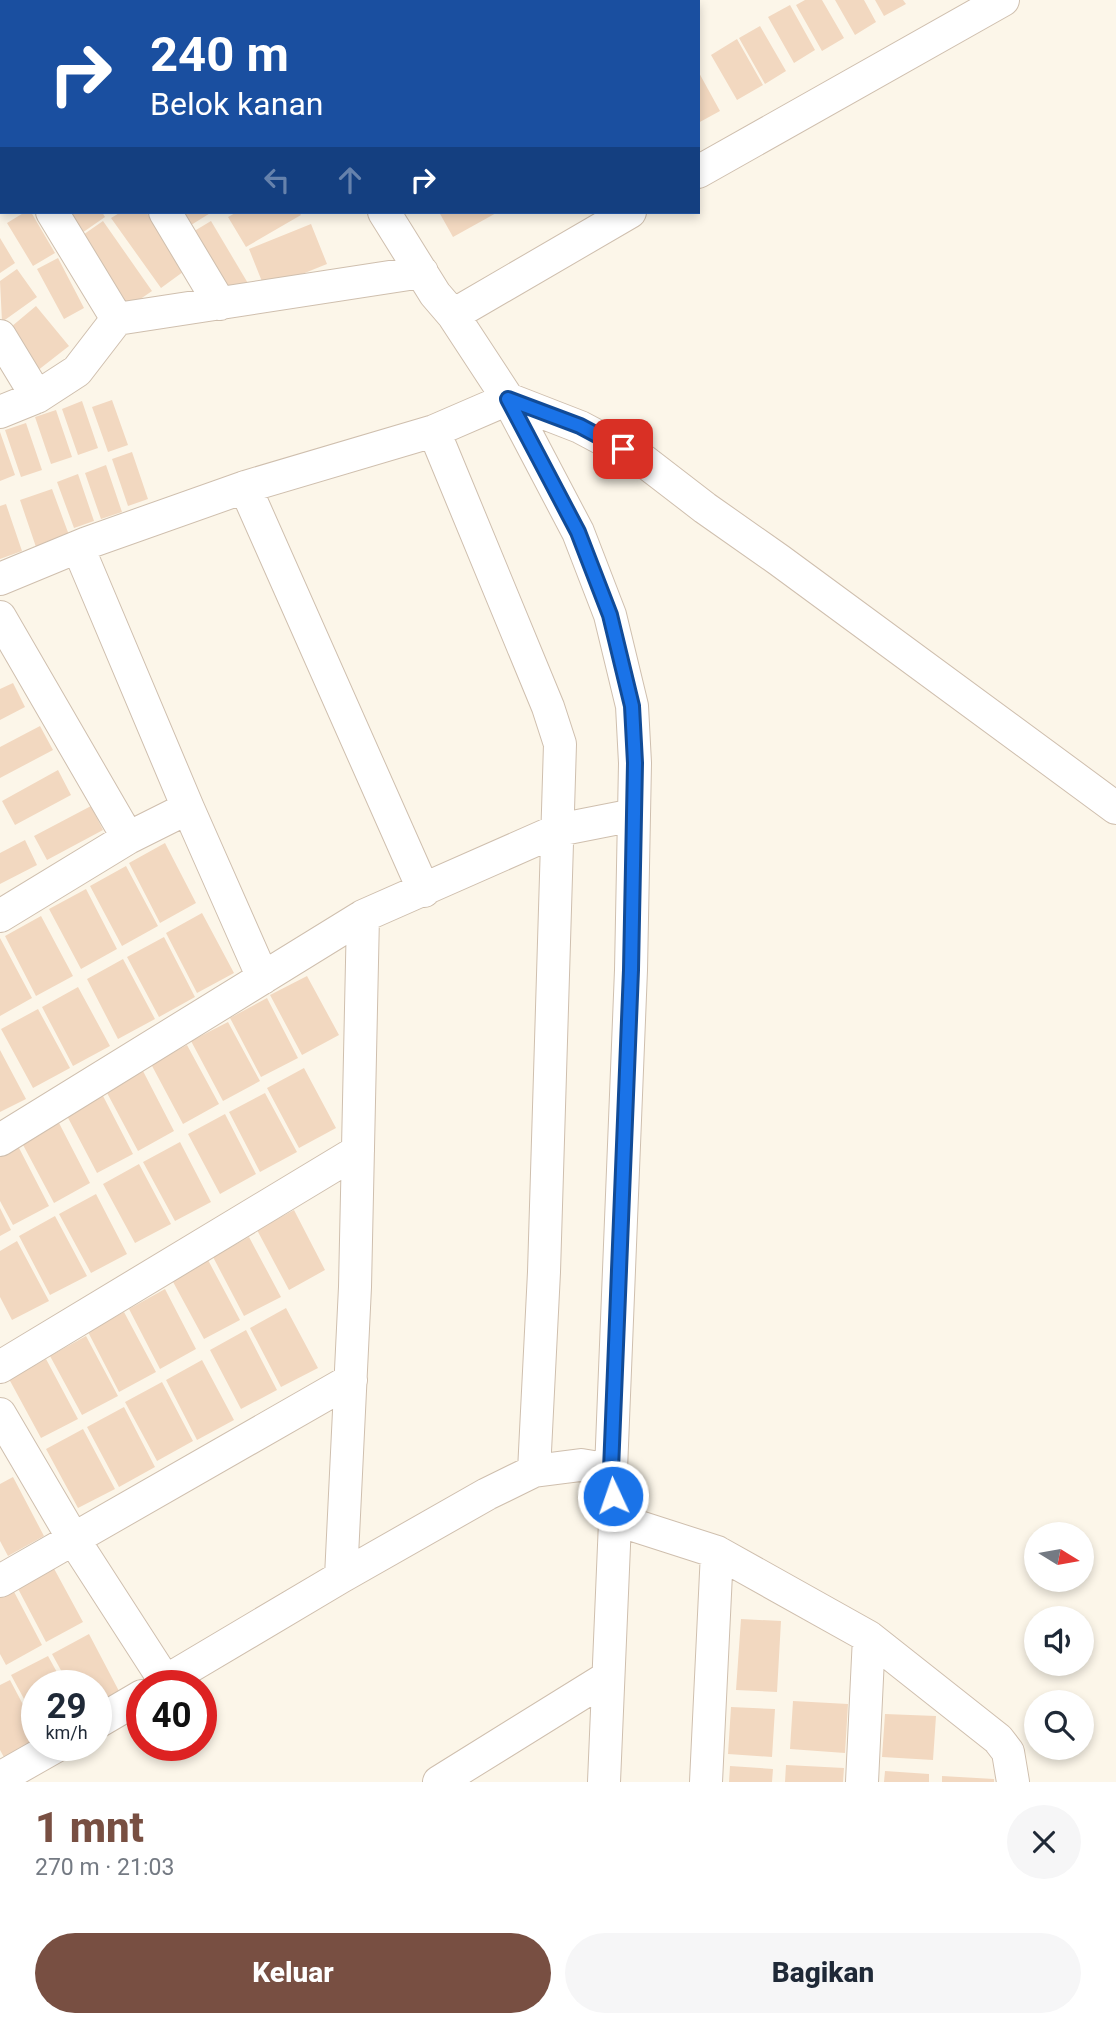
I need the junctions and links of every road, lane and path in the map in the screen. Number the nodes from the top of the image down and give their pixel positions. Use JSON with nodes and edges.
{"nodes":[{"id":1,"x":1003,"y":0,"type":"edge"},
{"id":2,"x":700,"y":171,"type":"edge"},
{"id":3,"x":53,"y":214,"type":"edge"},
{"id":4,"x":166,"y":214,"type":"edge"},
{"id":5,"x":385,"y":214,"type":"edge"},
{"id":6,"x":627,"y":214,"type":"edge"},
{"id":7,"x":422,"y":272,"type":"junction"},
{"id":8,"x":220,"y":304,"type":"junction"},
{"id":9,"x":453,"y":315,"type":"junction"},
{"id":10,"x":117,"y":319,"type":"junction"},
{"id":11,"x":0,"y":335,"type":"edge"},
{"id":12,"x":37,"y":397,"type":"junction"},
{"id":13,"x":508,"y":399,"type":"junction"},
{"id":14,"x":0,"y":412,"type":"edge"},
{"id":15,"x":433,"y":431,"type":"junction"},
{"id":16,"x":245,"y":487,"type":"junction"},
{"id":17,"x":78,"y":547,"type":"junction"},
{"id":18,"x":0,"y":579,"type":"edge"},
{"id":19,"x":0,"y":617,"type":"edge"},
{"id":20,"x":188,"y":808,"type":"junction"},
{"id":21,"x":1116,"y":808,"type":"edge"},
{"id":22,"x":634,"y":815,"type":"junction"},
{"id":23,"x":558,"y":830,"type":"junction"},
{"id":24,"x":128,"y":838,"type":"junction"},
{"id":25,"x":424,"y":891,"type":"junction"},
{"id":26,"x":0,"y":916,"type":"edge"},
{"id":27,"x":363,"y":916,"type":"junction"},
{"id":28,"x":263,"y":978,"type":"junction"},
{"id":29,"x":0,"y":1140,"type":"edge"},
{"id":30,"x":358,"y":1151,"type":"junction"},
{"id":31,"x":0,"y":1367,"type":"edge"},
{"id":32,"x":351,"y":1380,"type":"junction"},
{"id":33,"x":0,"y":1414,"type":"edge"},
{"id":34,"x":611,"y":1470,"type":"junction"},
{"id":35,"x":534,"y":1471,"type":"junction"},
{"id":36,"x":624,"y":1523,"type":"junction"},
{"id":37,"x":74,"y":1540,"type":"junction"},
{"id":38,"x":717,"y":1552,"type":"junction"},
{"id":39,"x":341,"y":1577,"type":"junction"},
{"id":40,"x":0,"y":1581,"type":"edge"},
{"id":41,"x":869,"y":1637,"type":"junction"},
{"id":42,"x":146,"y":1670,"type":"edge"},
{"id":43,"x":184,"y":1670,"type":"edge"},
{"id":44,"x":608,"y":1677,"type":"junction"},
{"id":45,"x":31,"y":1761,"type":"edge"},
{"id":46,"x":0,"y":1779,"type":"edge"},
{"id":47,"x":439,"y":1782,"type":"edge"},
{"id":48,"x":604,"y":1782,"type":"edge"},
{"id":49,"x":706,"y":1782,"type":"edge"},
{"id":50,"x":862,"y":1782,"type":"edge"},
{"id":51,"x":1013,"y":1782,"type":"edge"}],
"edges":[{"from":1,"to":2,"type":"street"},
{"from":3,"to":10,"type":"street"},
{"from":4,"to":8,"type":"street"},
{"from":5,"to":7,"type":"street"},
{"from":6,"to":9,"type":"street"},
{"from":7,"to":8,"type":"street"},
{"from":7,"to":9,"type":"street"},
{"from":8,"to":10,"type":"street"},
{"from":9,"to":13,"type":"street"},
{"from":10,"to":12,"type":"street"},
{"from":11,"to":12,"type":"street"},
{"from":12,"to":14,"type":"street"},
{"from":13,"to":15,"type":"street"},
{"from":13,"to":21,"type":"street"},
{"from":13,"to":22,"type":"street"},
{"from":15,"to":16,"type":"street"},
{"from":15,"to":23,"type":"street"},
{"from":16,"to":17,"type":"street"},
{"from":16,"to":25,"type":"street"},
{"from":17,"to":18,"type":"street"},
{"from":17,"to":20,"type":"street"},
{"from":19,"to":24,"type":"street"},
{"from":20,"to":24,"type":"street"},
{"from":20,"to":28,"type":"street"},
{"from":22,"to":23,"type":"street"},
{"from":22,"to":34,"type":"street"},
{"from":23,"to":25,"type":"street"},
{"from":23,"to":35,"type":"street"},
{"from":24,"to":26,"type":"street"},
{"from":25,"to":27,"type":"street"},
{"from":27,"to":28,"type":"street"},
{"from":27,"to":30,"type":"street"},
{"from":28,"to":29,"type":"street"},
{"from":30,"to":31,"type":"street"},
{"from":30,"to":32,"type":"street"},
{"from":32,"to":37,"type":"street"},
{"from":32,"to":39,"type":"street"},
{"from":33,"to":37,"type":"street"},
{"from":34,"to":35,"type":"street"},
{"from":34,"to":36,"type":"street"},
{"from":35,"to":39,"type":"street"},
{"from":36,"to":38,"type":"street"},
{"from":36,"to":44,"type":"street"},
{"from":37,"to":40,"type":"street"},
{"from":37,"to":42,"type":"street"},
{"from":38,"to":41,"type":"street"},
{"from":38,"to":49,"type":"street"},
{"from":39,"to":43,"type":"street"},
{"from":41,"to":50,"type":"street"},
{"from":41,"to":51,"type":"street"},
{"from":44,"to":47,"type":"street"},
{"from":44,"to":48,"type":"street"},
{"from":45,"to":46,"type":"street"}]}
